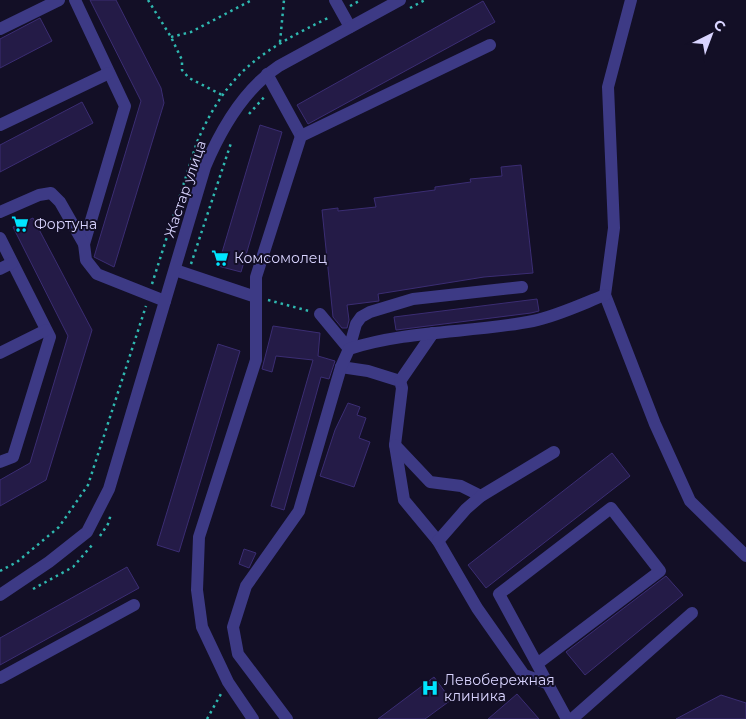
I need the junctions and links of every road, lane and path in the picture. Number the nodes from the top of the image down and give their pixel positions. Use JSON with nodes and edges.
{"nodes":[{"id":1,"x":59,"y":0,"type":"edge"},
{"id":2,"x":75,"y":0,"type":"edge"},
{"id":3,"x":148,"y":0,"type":"edge"},
{"id":4,"x":252,"y":0,"type":"edge"},
{"id":5,"x":284,"y":0,"type":"edge"},
{"id":6,"x":335,"y":0,"type":"edge"},
{"id":7,"x":400,"y":0,"type":"edge"},
{"id":8,"x":631,"y":0,"type":"edge"},
{"id":9,"x":350,"y":27,"type":"junction"},
{"id":10,"x":0,"y":29,"type":"edge"},
{"id":11,"x":172,"y":37,"type":"junction"},
{"id":12,"x":280,"y":42,"type":"dead end"},
{"id":13,"x":490,"y":45,"type":"dead end"},
{"id":14,"x":109,"y":73,"type":"junction"},
{"id":15,"x":267,"y":74,"type":"junction"},
{"id":16,"x":222,"y":95,"type":"dead end"},
{"id":17,"x":0,"y":125,"type":"edge"},
{"id":18,"x":301,"y":136,"type":"junction"},
{"id":19,"x":0,"y":212,"type":"edge"},
{"id":20,"x":0,"y":238,"type":"edge"},
{"id":21,"x":84,"y":244,"type":"junction"},
{"id":22,"x":12,"y":263,"type":"junction"},
{"id":23,"x":0,"y":269,"type":"edge"},
{"id":24,"x":175,"y":270,"type":"junction"},
{"id":25,"x":522,"y":286,"type":"dead end"},
{"id":26,"x":605,"y":295,"type":"junction"},
{"id":27,"x":256,"y":297,"type":"junction"},
{"id":28,"x":165,"y":301,"type":"junction"},
{"id":29,"x":320,"y":314,"type":"joint"},
{"id":30,"x":46,"y":330,"type":"junction"},
{"id":31,"x":433,"y":333,"type":"junction"},
{"id":32,"x":349,"y":349,"type":"junction"},
{"id":33,"x":0,"y":354,"type":"edge"},
{"id":34,"x":341,"y":367,"type":"junction"},
{"id":35,"x":400,"y":381,"type":"junction"},
{"id":36,"x":395,"y":445,"type":"junction"},
{"id":37,"x":554,"y":452,"type":"dead end"},
{"id":38,"x":0,"y":462,"type":"edge"},
{"id":39,"x":481,"y":496,"type":"junction"},
{"id":40,"x":438,"y":541,"type":"junction"},
{"id":41,"x":746,"y":556,"type":"edge"},
{"id":42,"x":0,"y":595,"type":"edge"},
{"id":43,"x":134,"y":605,"type":"dead end"},
{"id":44,"x":692,"y":614,"type":"dead end"},
{"id":45,"x":537,"y":664,"type":"junction"},
{"id":46,"x":0,"y":678,"type":"edge"},
{"id":47,"x":228,"y":682,"type":"junction"},
{"id":48,"x":547,"y":683,"type":"junction"},
{"id":49,"x":207,"y":719,"type":"edge"},
{"id":50,"x":253,"y":719,"type":"edge"},
{"id":51,"x":287,"y":719,"type":"edge"},
{"id":52,"x":567,"y":719,"type":"edge"},
{"id":53,"x":572,"y":719,"type":"edge"}],
"edges":[{"from":1,"to":10,"type":"street"},
{"from":2,"to":14,"type":"street"},
{"from":3,"to":11,"type":"path"},
{"from":4,"to":11,"type":"path"},
{"from":5,"to":12,"type":"path"},
{"from":6,"to":9,"type":"street"},
{"from":7,"to":9,"type":"street","name":"Жастар улица"},
{"from":8,"to":26,"type":"street"},
{"from":9,"to":15,"type":"street","name":"Жастар улица"},
{"from":11,"to":16,"type":"path"},
{"from":13,"to":18,"type":"street"},
{"from":14,"to":17,"type":"street"},
{"from":14,"to":21,"type":"street"},
{"from":15,"to":18,"type":"street"},
{"from":15,"to":24,"type":"street","name":"Жастар улица"},
{"from":18,"to":27,"type":"street"},
{"from":19,"to":21,"type":"street"},
{"from":20,"to":22,"type":"street"},
{"from":21,"to":28,"type":"street"},
{"from":22,"to":23,"type":"street"},
{"from":22,"to":30,"type":"street"},
{"from":24,"to":27,"type":"street"},
{"from":24,"to":28,"type":"street","name":"Жастар улица"},
{"from":25,"to":32,"type":"street"},
{"from":26,"to":31,"type":"street"},
{"from":26,"to":41,"type":"street"},
{"from":27,"to":29,"type":"path"},
{"from":27,"to":47,"type":"street"},
{"from":28,"to":42,"type":"street","name":"Жастар улица"},
{"from":29,"to":32,"type":"street"},
{"from":30,"to":33,"type":"street"},
{"from":30,"to":38,"type":"street"},
{"from":31,"to":32,"type":"street"},
{"from":31,"to":35,"type":"street"},
{"from":32,"to":34,"type":"street"},
{"from":34,"to":35,"type":"street"},
{"from":34,"to":51,"type":"street"},
{"from":35,"to":36,"type":"street"},
{"from":36,"to":39,"type":"street"},
{"from":36,"to":40,"type":"street"},
{"from":37,"to":39,"type":"street"},
{"from":39,"to":40,"type":"street"},
{"from":40,"to":48,"type":"street"},
{"from":43,"to":46,"type":"street"},
{"from":44,"to":53,"type":"street"},
{"from":45,"to":45,"type":"street"},
{"from":45,"to":48,"type":"street"},
{"from":47,"to":49,"type":"path"},
{"from":47,"to":50,"type":"street"},
{"from":48,"to":52,"type":"street"}]}
